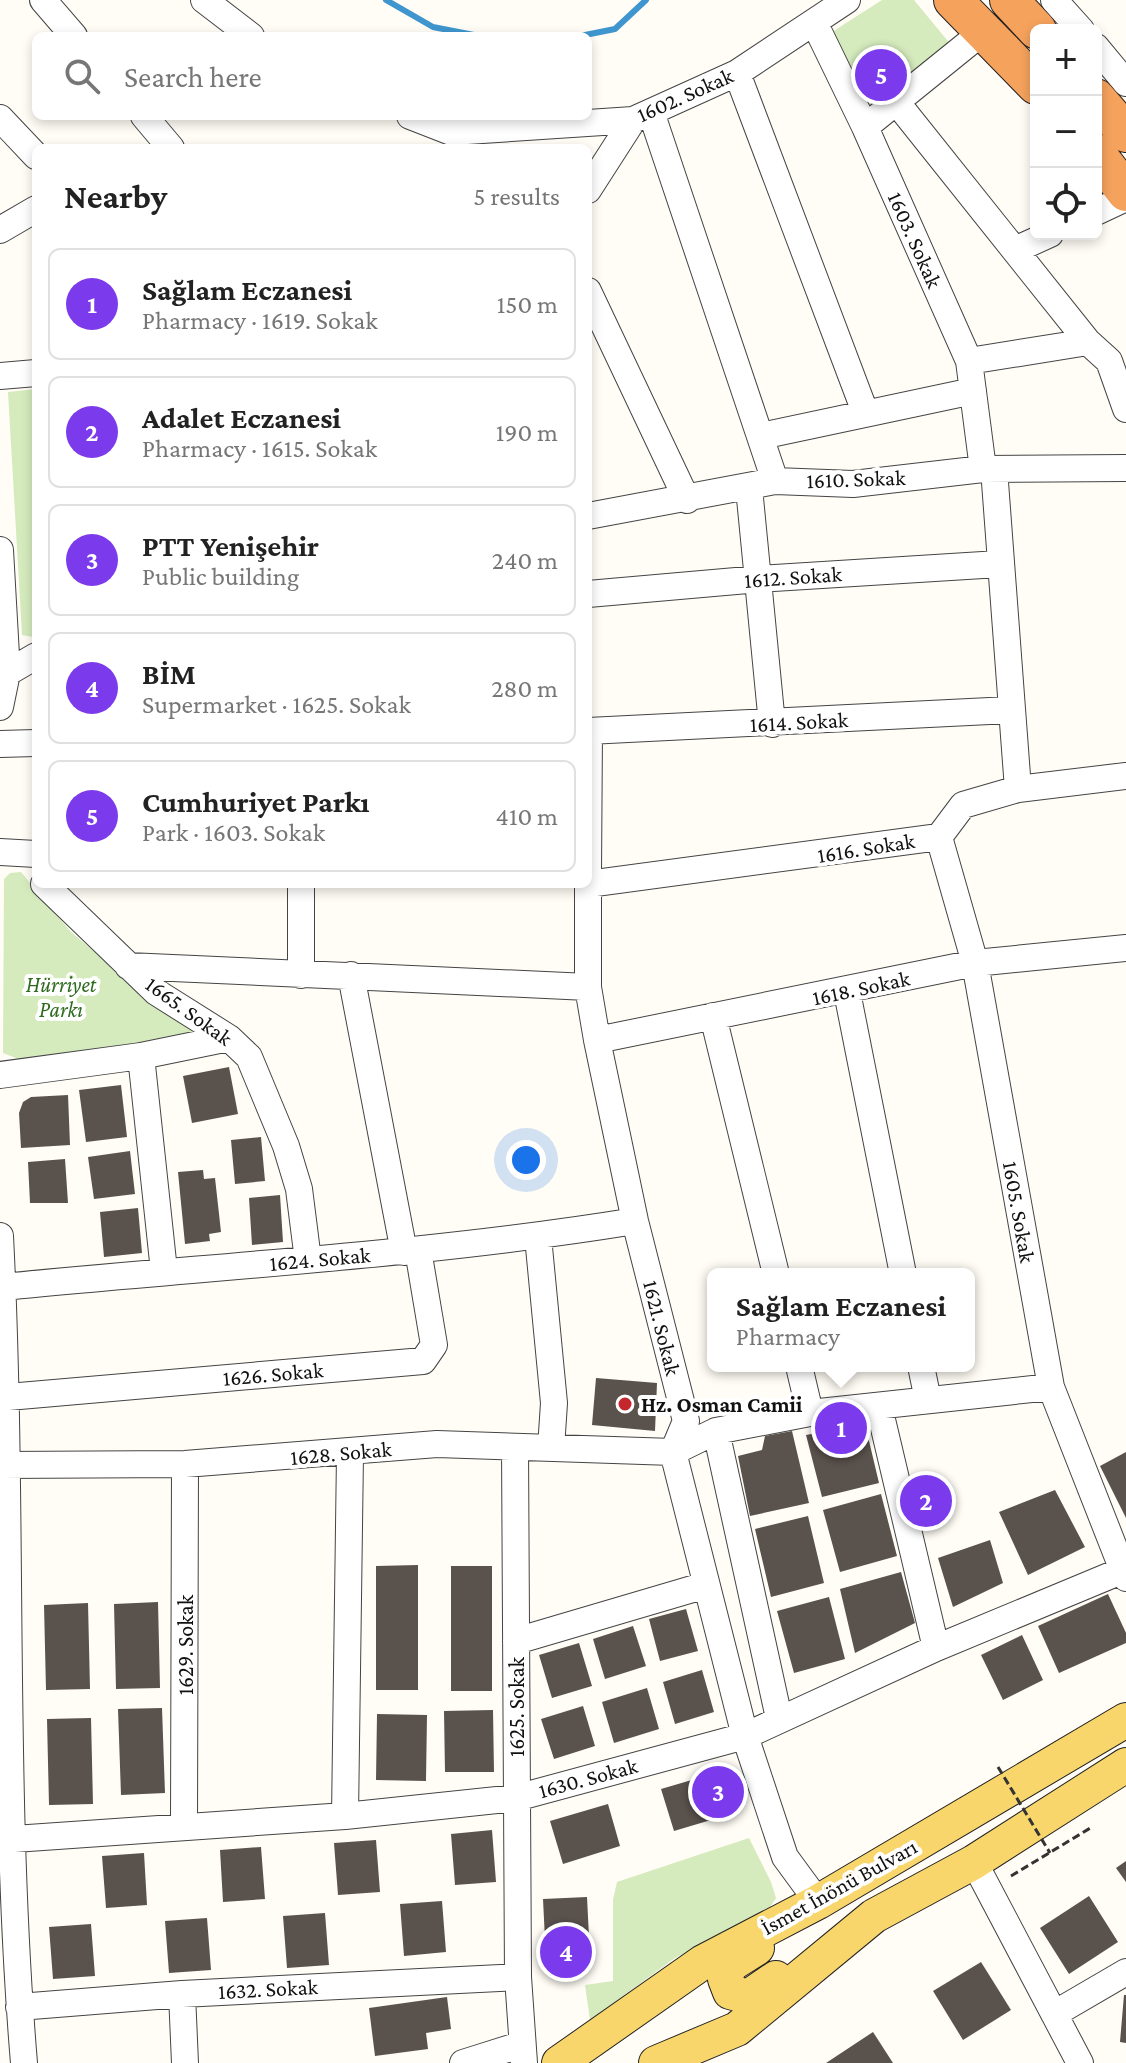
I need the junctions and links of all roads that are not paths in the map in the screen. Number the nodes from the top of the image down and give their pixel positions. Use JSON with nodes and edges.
{"nodes":[{"id":1,"x":43,"y":0,"type":"edge"},
{"id":2,"x":204,"y":0,"type":"edge"},
{"id":3,"x":847,"y":0,"type":"edge"},
{"id":4,"x":953,"y":0,"type":"edge"},
{"id":5,"x":1009,"y":0,"type":"edge"},
{"id":6,"x":1054,"y":0,"type":"edge"},
{"id":7,"x":814,"y":22,"type":"junction"},
{"id":8,"x":1031,"y":24,"type":"edge"},
{"id":9,"x":1076,"y":24,"type":"edge"},
{"id":10,"x":985,"y":30,"type":"junction"},
{"id":11,"x":71,"y":32,"type":"edge"},
{"id":12,"x":246,"y":32,"type":"edge"},
{"id":13,"x":1102,"y":54,"type":"edge"},
{"id":14,"x":737,"y":73,"type":"junction"},
{"id":15,"x":1030,"y":79,"type":"edge"},
{"id":16,"x":1126,"y":83,"type":"edge"},
{"id":17,"x":898,"y":104,"type":"junction"},
{"id":18,"x":1102,"y":105,"type":"edge"},
{"id":19,"x":642,"y":116,"type":"junction"},
{"id":20,"x":0,"y":118,"type":"edge"},
{"id":21,"x":147,"y":120,"type":"edge"},
{"id":22,"x":420,"y":120,"type":"edge"},
{"id":23,"x":865,"y":127,"type":"junction"},
{"id":24,"x":1126,"y":133,"type":"edge"},
{"id":25,"x":168,"y":144,"type":"edge"},
{"id":26,"x":32,"y":152,"type":"edge"},
{"id":27,"x":1102,"y":161,"type":"edge"},
{"id":28,"x":592,"y":185,"type":"edge"},
{"id":29,"x":1126,"y":192,"type":"edge"},
{"id":30,"x":1126,"y":198,"type":"edge"},
{"id":31,"x":1102,"y":209,"type":"edge"},
{"id":32,"x":32,"y":211,"type":"edge"},
{"id":33,"x":0,"y":230,"type":"edge"},
{"id":34,"x":1037,"y":240,"type":"edge"},
{"id":35,"x":1017,"y":249,"type":"junction"},
{"id":36,"x":592,"y":299,"type":"edge"},
{"id":37,"x":1088,"y":342,"type":"junction"},
{"id":38,"x":969,"y":361,"type":"junction"},
{"id":39,"x":32,"y":373,"type":"edge"},
{"id":40,"x":0,"y":376,"type":"edge"},
{"id":41,"x":973,"y":391,"type":"junction"},
{"id":42,"x":1126,"y":409,"type":"edge"},
{"id":43,"x":865,"y":412,"type":"junction"},
{"id":44,"x":761,"y":436,"type":"junction"},
{"id":45,"x":1126,"y":468,"type":"edge"},
{"id":46,"x":989,"y":469,"type":"junction"},
{"id":47,"x":775,"y":481,"type":"junction"},
{"id":48,"x":749,"y":488,"type":"junction"},
{"id":49,"x":687,"y":500,"type":"junction"},
{"id":50,"x":592,"y":515,"type":"edge"},
{"id":51,"x":0,"y":550,"type":"edge"},
{"id":52,"x":999,"y":564,"type":"junction"},
{"id":53,"x":759,"y":579,"type":"junction"},
{"id":54,"x":592,"y":594,"type":"edge"},
{"id":55,"x":32,"y":658,"type":"edge"},
{"id":56,"x":3,"y":675,"type":"edge"},
{"id":57,"x":0,"y":707,"type":"edge"},
{"id":58,"x":1010,"y":710,"type":"junction"},
{"id":59,"x":772,"y":724,"type":"junction"},
{"id":60,"x":592,"y":731,"type":"edge"},
{"id":61,"x":32,"y":743,"type":"edge"},
{"id":62,"x":0,"y":744,"type":"edge"},
{"id":63,"x":1126,"y":776,"type":"edge"},
{"id":64,"x":1018,"y":789,"type":"junction"},
{"id":65,"x":939,"y":837,"type":"junction"},
{"id":66,"x":16,"y":853,"type":"edge"},
{"id":67,"x":32,"y":871,"type":"edge"},
{"id":68,"x":592,"y":883,"type":"edge"},
{"id":69,"x":48,"y":888,"type":"edge"},
{"id":70,"x":301,"y":888,"type":"edge"},
{"id":71,"x":588,"y":888,"type":"edge"},
{"id":72,"x":1126,"y":948,"type":"edge"},
{"id":73,"x":975,"y":963,"type":"junction"},
{"id":74,"x":128,"y":966,"type":"junction"},
{"id":75,"x":301,"y":975,"type":"junction"},
{"id":76,"x":351,"y":975,"type":"junction"},
{"id":77,"x":588,"y":987,"type":"junction"},
{"id":78,"x":847,"y":992,"type":"junction"},
{"id":79,"x":713,"y":1016,"type":"junction"},
{"id":80,"x":229,"y":1038,"type":"junction"},
{"id":81,"x":597,"y":1040,"type":"junction"},
{"id":82,"x":141,"y":1056,"type":"junction"},
{"id":83,"x":0,"y":1075,"type":"edge"},
{"id":84,"x":635,"y":1221,"type":"junction"},
{"id":85,"x":0,"y":1236,"type":"edge"},
{"id":86,"x":538,"y":1237,"type":"junction"},
{"id":87,"x":411,"y":1251,"type":"junction"},
{"id":88,"x":308,"y":1260,"type":"junction"},
{"id":89,"x":775,"y":1268,"type":"edge"},
{"id":90,"x":902,"y":1268,"type":"edge"},
{"id":91,"x":164,"y":1271,"type":"junction"},
{"id":92,"x":3,"y":1287,"type":"junction"},
{"id":93,"x":3,"y":1355,"type":"edge"},
{"id":94,"x":800,"y":1372,"type":"edge"},
{"id":95,"x":922,"y":1372,"type":"edge"},
{"id":96,"x":1051,"y":1387,"type":"junction"},
{"id":97,"x":8,"y":1397,"type":"junction"},
{"id":98,"x":928,"y":1400,"type":"junction"},
{"id":99,"x":879,"y":1407,"type":"junction"},
{"id":100,"x":810,"y":1413,"type":"junction"},
{"id":101,"x":716,"y":1431,"type":"junction"},
{"id":102,"x":515,"y":1447,"type":"junction"},
{"id":103,"x":551,"y":1448,"type":"junction"},
{"id":104,"x":673,"y":1452,"type":"junction"},
{"id":105,"x":350,"y":1454,"type":"junction"},
{"id":106,"x":185,"y":1464,"type":"junction"},
{"id":107,"x":4,"y":1466,"type":"edge"},
{"id":108,"x":1125,"y":1573,"type":"edge"},
{"id":109,"x":706,"y":1585,"type":"junction"},
{"id":110,"x":516,"y":1641,"type":"junction"},
{"id":111,"x":936,"y":1648,"type":"junction"},
{"id":112,"x":779,"y":1718,"type":"junction"},
{"id":113,"x":1118,"y":1723,"type":"edge"},
{"id":114,"x":745,"y":1736,"type":"junction"},
{"id":115,"x":1121,"y":1770,"type":"edge"},
{"id":116,"x":516,"y":1798,"type":"junction"},
{"id":117,"x":345,"y":1816,"type":"junction"},
{"id":118,"x":9,"y":1822,"type":"edge"},
{"id":119,"x":184,"y":1826,"type":"junction"},
{"id":120,"x":974,"y":1862,"type":"junction"},
{"id":121,"x":856,"y":1880,"type":"junction"},
{"id":122,"x":818,"y":1902,"type":"junction"},
{"id":123,"x":874,"y":1916,"type":"junction"},
{"id":124,"x":1126,"y":1972,"type":"edge"},
{"id":125,"x":518,"y":1977,"type":"junction"},
{"id":126,"x":182,"y":1994,"type":"junction"},
{"id":127,"x":19,"y":2007,"type":"junction"},
{"id":128,"x":1054,"y":2014,"type":"junction"},
{"id":129,"x":522,"y":2054,"type":"edge"},
{"id":130,"x":24,"y":2063,"type":"edge"},
{"id":131,"x":185,"y":2063,"type":"edge"},
{"id":132,"x":463,"y":2063,"type":"edge"},
{"id":133,"x":559,"y":2063,"type":"edge"},
{"id":134,"x":656,"y":2063,"type":"edge"},
{"id":135,"x":1080,"y":2063,"type":"edge"}],
"edges":[{"from":1,"to":11,"type":"street"},
{"from":2,"to":12,"type":"street"},
{"from":3,"to":7,"type":"street","name":"1602. Sokak"},
{"from":4,"to":10,"type":"highway"},
{"from":5,"to":8,"type":"highway"},
{"from":6,"to":9,"type":"street"},
{"from":7,"to":14,"type":"street","name":"1602. Sokak"},
{"from":7,"to":23,"type":"street","name":"1603. Sokak"},
{"from":10,"to":15,"type":"highway"},
{"from":10,"to":17,"type":"street"},
{"from":13,"to":16,"type":"street"},
{"from":14,"to":19,"type":"street","name":"1602. Sokak"},
{"from":14,"to":43,"type":"street"},
{"from":17,"to":23,"type":"street"},
{"from":17,"to":35,"type":"street"},
{"from":18,"to":24,"type":"highway"},
{"from":19,"to":22,"type":"street","name":"1602. Sokak"},
{"from":19,"to":28,"type":"street"},
{"from":19,"to":44,"type":"street"},
{"from":20,"to":26,"type":"street"},
{"from":21,"to":25,"type":"street"},
{"from":23,"to":38,"type":"street","name":"1603. Sokak"},
{"from":27,"to":29,"type":"highway"},
{"from":30,"to":31,"type":"street"},
{"from":32,"to":33,"type":"street"},
{"from":34,"to":35,"type":"street"},
{"from":35,"to":37,"type":"street"},
{"from":36,"to":49,"type":"street"},
{"from":37,"to":38,"type":"street"},
{"from":37,"to":42,"type":"street"},
{"from":38,"to":41,"type":"street","name":"1603. Sokak"},
{"from":39,"to":40,"type":"street"},
{"from":41,"to":43,"type":"street"},
{"from":41,"to":46,"type":"street","name":"1603. Sokak"},
{"from":43,"to":44,"type":"street"},
{"from":44,"to":47,"type":"street"},
{"from":45,"to":46,"type":"street","name":"1610. Sokak"},
{"from":46,"to":47,"type":"street","name":"1610. Sokak"},
{"from":46,"to":52,"type":"street","name":"1603. Sokak"},
{"from":47,"to":48,"type":"street","name":"1610. Sokak"},
{"from":48,"to":49,"type":"street","name":"1610. Sokak"},
{"from":48,"to":53,"type":"street"},
{"from":49,"to":50,"type":"street","name":"1610. Sokak"},
{"from":51,"to":56,"type":"street"},
{"from":52,"to":53,"type":"street","name":"1612. Sokak"},
{"from":52,"to":58,"type":"street","name":"1603. Sokak"},
{"from":53,"to":54,"type":"street","name":"1612. Sokak"},
{"from":53,"to":59,"type":"street"},
{"from":55,"to":56,"type":"street"},
{"from":56,"to":57,"type":"street"},
{"from":58,"to":59,"type":"street","name":"1614. Sokak"},
{"from":58,"to":64,"type":"street","name":"1603. Sokak"},
{"from":59,"to":60,"type":"street","name":"1614. Sokak"},
{"from":61,"to":62,"type":"street"},
{"from":63,"to":64,"type":"street","name":"1616. Sokak"},
{"from":64,"to":65,"type":"street","name":"1616. Sokak"},
{"from":65,"to":68,"type":"street","name":"1616. Sokak"},
{"from":65,"to":73,"type":"street","name":"1605. Sokak"},
{"from":66,"to":67,"type":"street"},
{"from":69,"to":74,"type":"street","name":"1665. Sokak"},
{"from":70,"to":75,"type":"street"},
{"from":71,"to":77,"type":"street","name":"1621. Sokak"},
{"from":72,"to":73,"type":"street","name":"1618. Sokak"},
{"from":73,"to":78,"type":"street","name":"1618. Sokak"},
{"from":73,"to":96,"type":"street","name":"1605. Sokak"},
{"from":74,"to":75,"type":"street"},
{"from":74,"to":80,"type":"street","name":"1665. Sokak"},
{"from":75,"to":76,"type":"street"},
{"from":76,"to":77,"type":"street"},
{"from":76,"to":87,"type":"street"},
{"from":77,"to":81,"type":"street","name":"1621. Sokak"},
{"from":78,"to":79,"type":"street","name":"1618. Sokak"},
{"from":78,"to":90,"type":"street"},
{"from":79,"to":81,"type":"street","name":"1618. Sokak"},
{"from":79,"to":89,"type":"street"},
{"from":80,"to":82,"type":"street"},
{"from":80,"to":88,"type":"street","name":"1665. Sokak"},
{"from":81,"to":84,"type":"street","name":"1621. Sokak"},
{"from":82,"to":83,"type":"street"},
{"from":82,"to":91,"type":"street"},
{"from":84,"to":86,"type":"street","name":"1624. Sokak"},
{"from":84,"to":104,"type":"street","name":"1621. Sokak"},
{"from":85,"to":92,"type":"street"},
{"from":86,"to":87,"type":"street","name":"1624. Sokak"},
{"from":86,"to":103,"type":"street"},
{"from":87,"to":88,"type":"street","name":"1624. Sokak"},
{"from":87,"to":97,"type":"street","name":"1626. Sokak"},
{"from":88,"to":91,"type":"street","name":"1624. Sokak"},
{"from":91,"to":92,"type":"street","name":"1624. Sokak"},
{"from":92,"to":93,"type":"street"},
{"from":93,"to":97,"type":"street"},
{"from":94,"to":100,"type":"street"},
{"from":95,"to":98,"type":"street"},
{"from":96,"to":98,"type":"street"},
{"from":96,"to":108,"type":"street","name":"1605. Sokak"},
{"from":97,"to":107,"type":"street"},
{"from":98,"to":99,"type":"street"},
{"from":99,"to":100,"type":"street"},
{"from":99,"to":111,"type":"street"},
{"from":100,"to":101,"type":"street"},
{"from":101,"to":104,"type":"street"},
{"from":101,"to":112,"type":"street"},
{"from":102,"to":103,"type":"street","name":"1628. Sokak"},
{"from":102,"to":105,"type":"street","name":"1628. Sokak"},
{"from":102,"to":110,"type":"street","name":"1625. Sokak"},
{"from":103,"to":104,"type":"street","name":"1628. Sokak"},
{"from":104,"to":109,"type":"street"},
{"from":105,"to":106,"type":"street","name":"1628. Sokak"},
{"from":105,"to":117,"type":"street"},
{"from":106,"to":107,"type":"street","name":"1628. Sokak"},
{"from":106,"to":119,"type":"street","name":"1629. Sokak"},
{"from":107,"to":118,"type":"street"},
{"from":108,"to":111,"type":"street","name":"1630. Sokak"},
{"from":109,"to":110,"type":"street"},
{"from":109,"to":114,"type":"street"},
{"from":110,"to":116,"type":"street","name":"1625. Sokak"},
{"from":111,"to":112,"type":"street","name":"1630. Sokak"},
{"from":112,"to":114,"type":"street","name":"1630. Sokak"},
{"from":113,"to":121,"type":"main road","name":"İsmet İnönü Bulvarı"},
{"from":114,"to":116,"type":"street","name":"1630. Sokak"},
{"from":114,"to":122,"type":"street"},
{"from":115,"to":120,"type":"main road","name":"İsmet İnönü Bulvarı"},
{"from":116,"to":117,"type":"street","name":"1630. Sokak"},
{"from":116,"to":125,"type":"street","name":"1625. Sokak"},
{"from":117,"to":119,"type":"street","name":"1630. Sokak"},
{"from":118,"to":119,"type":"street","name":"1630. Sokak"},
{"from":118,"to":127,"type":"street"},
{"from":120,"to":123,"type":"main road","name":"İsmet İnönü Bulvarı"},
{"from":120,"to":128,"type":"street"},
{"from":121,"to":122,"type":"main road","name":"İsmet İnönü Bulvarı"},
{"from":121,"to":123,"type":"main road"},
{"from":122,"to":133,"type":"main road","name":"İsmet İnönü Bulvarı"},
{"from":123,"to":134,"type":"main road","name":"İsmet İnönü Bulvarı"},
{"from":124,"to":128,"type":"street"},
{"from":125,"to":126,"type":"street","name":"1632. Sokak"},
{"from":125,"to":129,"type":"street","name":"1625. Sokak"},
{"from":126,"to":127,"type":"street","name":"1632. Sokak"},
{"from":126,"to":131,"type":"street"},
{"from":127,"to":130,"type":"street"},
{"from":128,"to":135,"type":"street"},
{"from":129,"to":132,"type":"street"}]}
